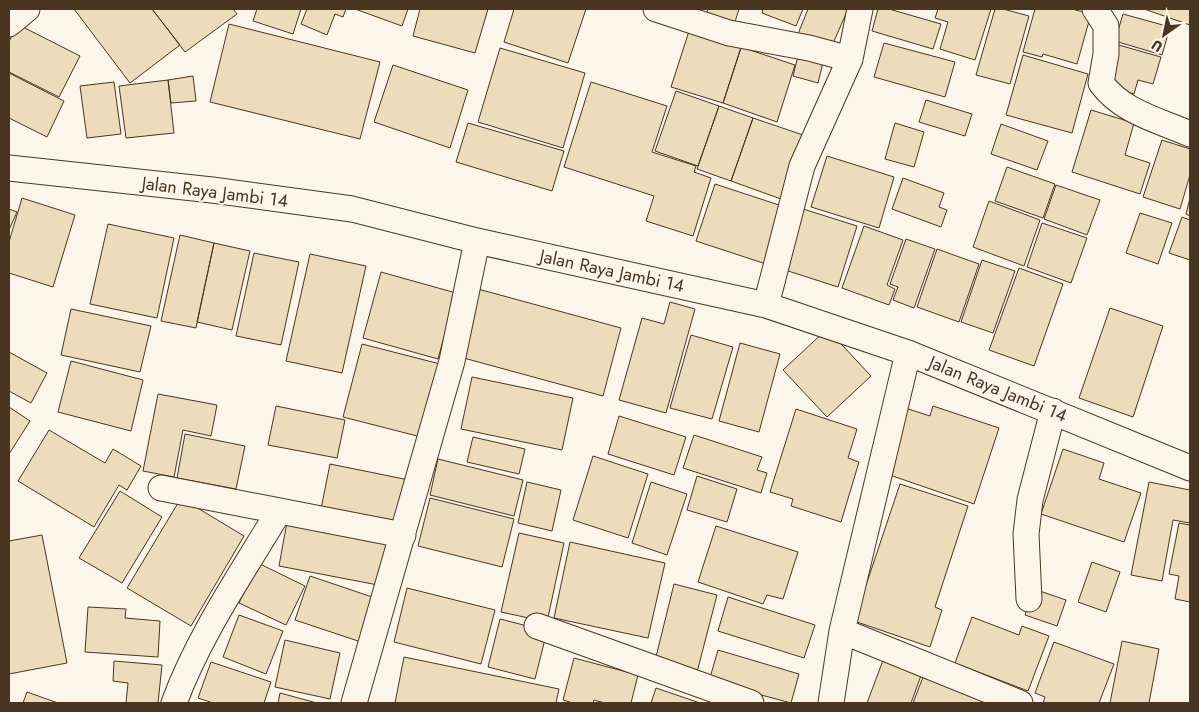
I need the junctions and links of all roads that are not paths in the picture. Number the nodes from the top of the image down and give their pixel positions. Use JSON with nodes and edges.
{"nodes":[{"id":1,"x":27,"y":9,"type":"edge"},
{"id":2,"x":656,"y":9,"type":"edge"},
{"id":3,"x":860,"y":9,"type":"edge"},
{"id":4,"x":1095,"y":9,"type":"edge"},
{"id":5,"x":9,"y":24,"type":"edge"},
{"id":6,"x":850,"y":58,"type":"junction"},
{"id":7,"x":1190,"y":134,"type":"edge"},
{"id":8,"x":9,"y":168,"type":"edge"},
{"id":9,"x":477,"y":241,"type":"junction"},
{"id":10,"x":766,"y":305,"type":"junction"},
{"id":11,"x":908,"y":352,"type":"junction"},
{"id":12,"x":1053,"y":411,"type":"junction"},
{"id":13,"x":1190,"y":468,"type":"edge"},
{"id":14,"x":161,"y":488,"type":"dead end"},
{"id":15,"x":279,"y":511,"type":"junction"},
{"id":16,"x":403,"y":535,"type":"junction"},
{"id":17,"x":1029,"y":599,"type":"dead end"},
{"id":18,"x":537,"y":626,"type":"dead end"},
{"id":19,"x":842,"y":631,"type":"junction"},
{"id":20,"x":174,"y":703,"type":"edge"},
{"id":21,"x":354,"y":703,"type":"edge"},
{"id":22,"x":751,"y":703,"type":"edge"},
{"id":23,"x":831,"y":703,"type":"edge"},
{"id":24,"x":1020,"y":703,"type":"edge"}],
"edges":[{"from":1,"to":5,"type":"street"},
{"from":2,"to":6,"type":"street"},
{"from":3,"to":6,"type":"street"},
{"from":4,"to":7,"type":"street"},
{"from":6,"to":10,"type":"street"},
{"from":8,"to":9,"type":"street","name":"Jalan Raya Jambi 14"},
{"from":9,"to":10,"type":"street","name":"Jalan Raya Jambi 14"},
{"from":9,"to":16,"type":"street"},
{"from":10,"to":11,"type":"street","name":"Jalan Raya Jambi 14"},
{"from":11,"to":12,"type":"street","name":"Jalan Raya Jambi 14"},
{"from":11,"to":19,"type":"street"},
{"from":12,"to":13,"type":"street","name":"Jalan Raya Jambi 14"},
{"from":12,"to":17,"type":"street"},
{"from":14,"to":15,"type":"street"},
{"from":15,"to":16,"type":"street"},
{"from":15,"to":20,"type":"street"},
{"from":16,"to":21,"type":"street"},
{"from":18,"to":22,"type":"street"},
{"from":19,"to":23,"type":"street"},
{"from":19,"to":24,"type":"street"}]}
